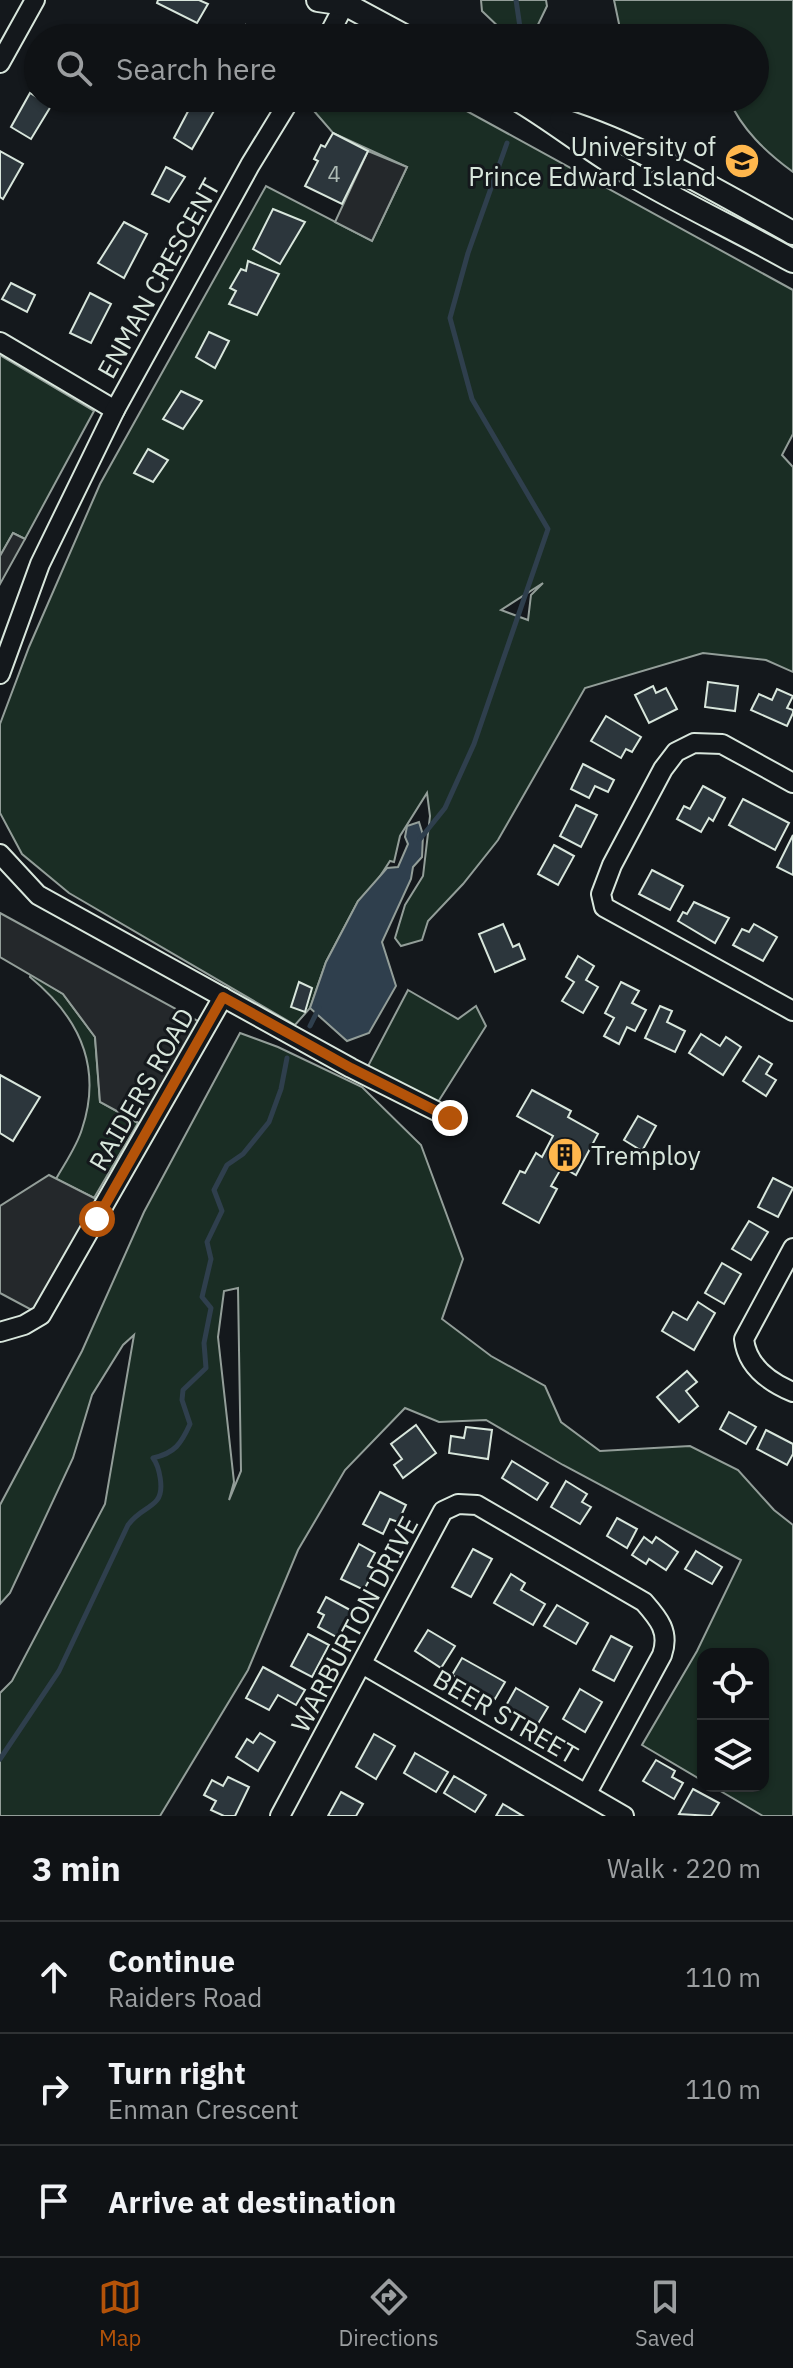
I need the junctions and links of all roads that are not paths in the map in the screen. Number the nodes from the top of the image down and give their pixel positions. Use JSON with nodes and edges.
{"nodes":[{"id":1,"x":35,"y":0,"type":"edge"},
{"id":2,"x":318,"y":0,"type":"edge"},
{"id":3,"x":344,"y":1,"type":"edge"},
{"id":4,"x":333,"y":24,"type":"edge"},
{"id":5,"x":384,"y":24,"type":"edge"},
{"id":6,"x":0,"y":63,"type":"edge"},
{"id":7,"x":282,"y":112,"type":"edge"},
{"id":8,"x":540,"y":112,"type":"edge"},
{"id":9,"x":544,"y":114,"type":"junction"},
{"id":10,"x":793,"y":233,"type":"edge"},
{"id":11,"x":793,"y":261,"type":"edge"},
{"id":12,"x":0,"y":342,"type":"edge"},
{"id":13,"x":115,"y":410,"type":"junction"},
{"id":14,"x":0,"y":674,"type":"edge"},
{"id":15,"x":793,"y":783,"type":"edge"},
{"id":16,"x":0,"y":854,"type":"edge"},
{"id":17,"x":223,"y":997,"type":"junction"},
{"id":18,"x":793,"y":1011,"type":"edge"},
{"id":19,"x":450,"y":1118,"type":"dead end"},
{"id":20,"x":793,"y":1248,"type":"edge"},
{"id":21,"x":0,"y":1332,"type":"edge"},
{"id":22,"x":793,"y":1392,"type":"edge"},
{"id":23,"x":362,"y":1664,"type":"junction"},
{"id":24,"x":587,"y":1793,"type":"junction"},
{"id":25,"x":280,"y":1816,"type":"edge"},
{"id":26,"x":624,"y":1816,"type":"edge"}],
"edges":[{"from":1,"to":6,"type":"street"},
{"from":2,"to":3,"type":"main road"},
{"from":3,"to":4,"type":"street"},
{"from":3,"to":5,"type":"main road"},
{"from":7,"to":13,"type":"street","name":"ENMAN CRESCENT"},
{"from":8,"to":9,"type":"main road"},
{"from":9,"to":10,"type":"main road"},
{"from":9,"to":11,"type":"main road"},
{"from":12,"to":13,"type":"street","name":"ENMAN CRESCENT"},
{"from":13,"to":14,"type":"street"},
{"from":15,"to":18,"type":"street"},
{"from":16,"to":17,"type":"street","name":"RAIDERS ROAD"},
{"from":17,"to":19,"type":"street"},
{"from":17,"to":21,"type":"street","name":"RAIDERS ROAD"},
{"from":20,"to":22,"type":"street"},
{"from":23,"to":24,"type":"street","name":"BEER STREET"},
{"from":23,"to":24,"type":"street","name":"WARBURTON DRIVE"},
{"from":23,"to":25,"type":"street","name":"WARBURTON DRIVE"},
{"from":24,"to":26,"type":"street","name":"BEER STREET"}]}
